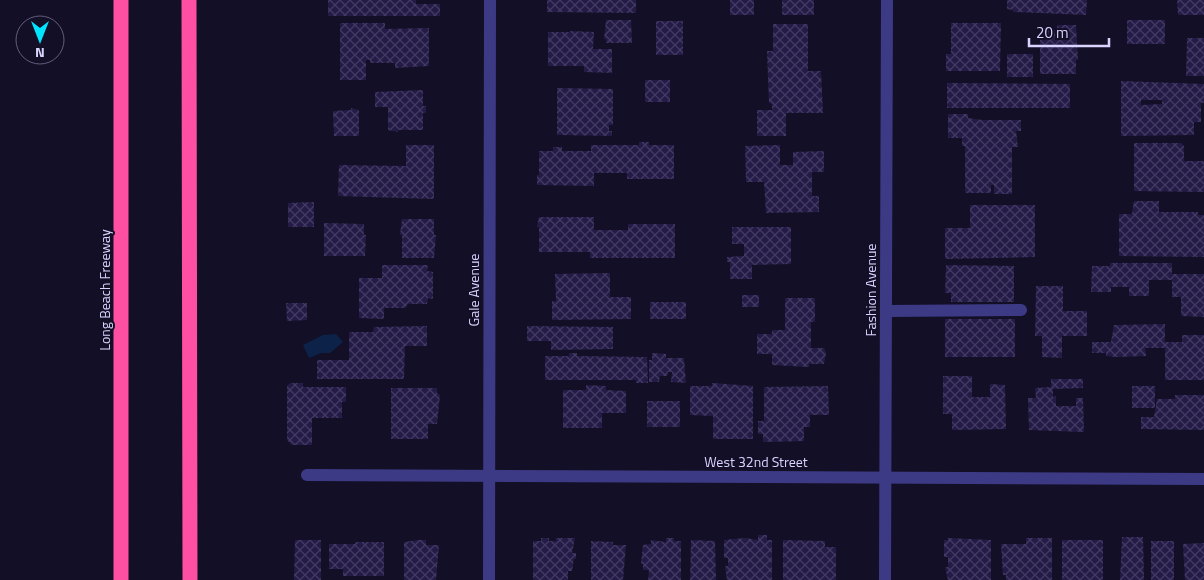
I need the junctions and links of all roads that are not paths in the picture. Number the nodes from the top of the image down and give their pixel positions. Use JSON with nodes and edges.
{"nodes":[{"id":1,"x":121,"y":0,"type":"edge"},
{"id":2,"x":190,"y":0,"type":"edge"},
{"id":3,"x":490,"y":0,"type":"edge"},
{"id":4,"x":886,"y":0,"type":"edge"},
{"id":5,"x":1021,"y":310,"type":"dead end"},
{"id":6,"x":886,"y":311,"type":"junction"},
{"id":7,"x":308,"y":475,"type":"dead end"},
{"id":8,"x":489,"y":476,"type":"junction"},
{"id":9,"x":886,"y":477,"type":"junction"},
{"id":10,"x":1204,"y":479,"type":"edge"},
{"id":11,"x":121,"y":580,"type":"edge"},
{"id":12,"x":190,"y":580,"type":"edge"},
{"id":13,"x":489,"y":580,"type":"edge"},
{"id":14,"x":885,"y":580,"type":"edge"}],
"edges":[{"from":1,"to":11,"type":"highway","name":"Long Beach Freeway"},
{"from":2,"to":12,"type":"highway"},
{"from":3,"to":8,"type":"street","name":"Gale Avenue"},
{"from":4,"to":6,"type":"street","name":"Fashion Avenue"},
{"from":5,"to":6,"type":"street"},
{"from":6,"to":9,"type":"street","name":"Fashion Avenue"},
{"from":7,"to":8,"type":"street","name":"West 32nd Street"},
{"from":8,"to":9,"type":"street","name":"West 32nd Street"},
{"from":8,"to":13,"type":"street","name":"Gale Avenue"},
{"from":9,"to":10,"type":"street","name":"West 32nd Street"},
{"from":9,"to":14,"type":"street","name":"Fashion Avenue"}]}
